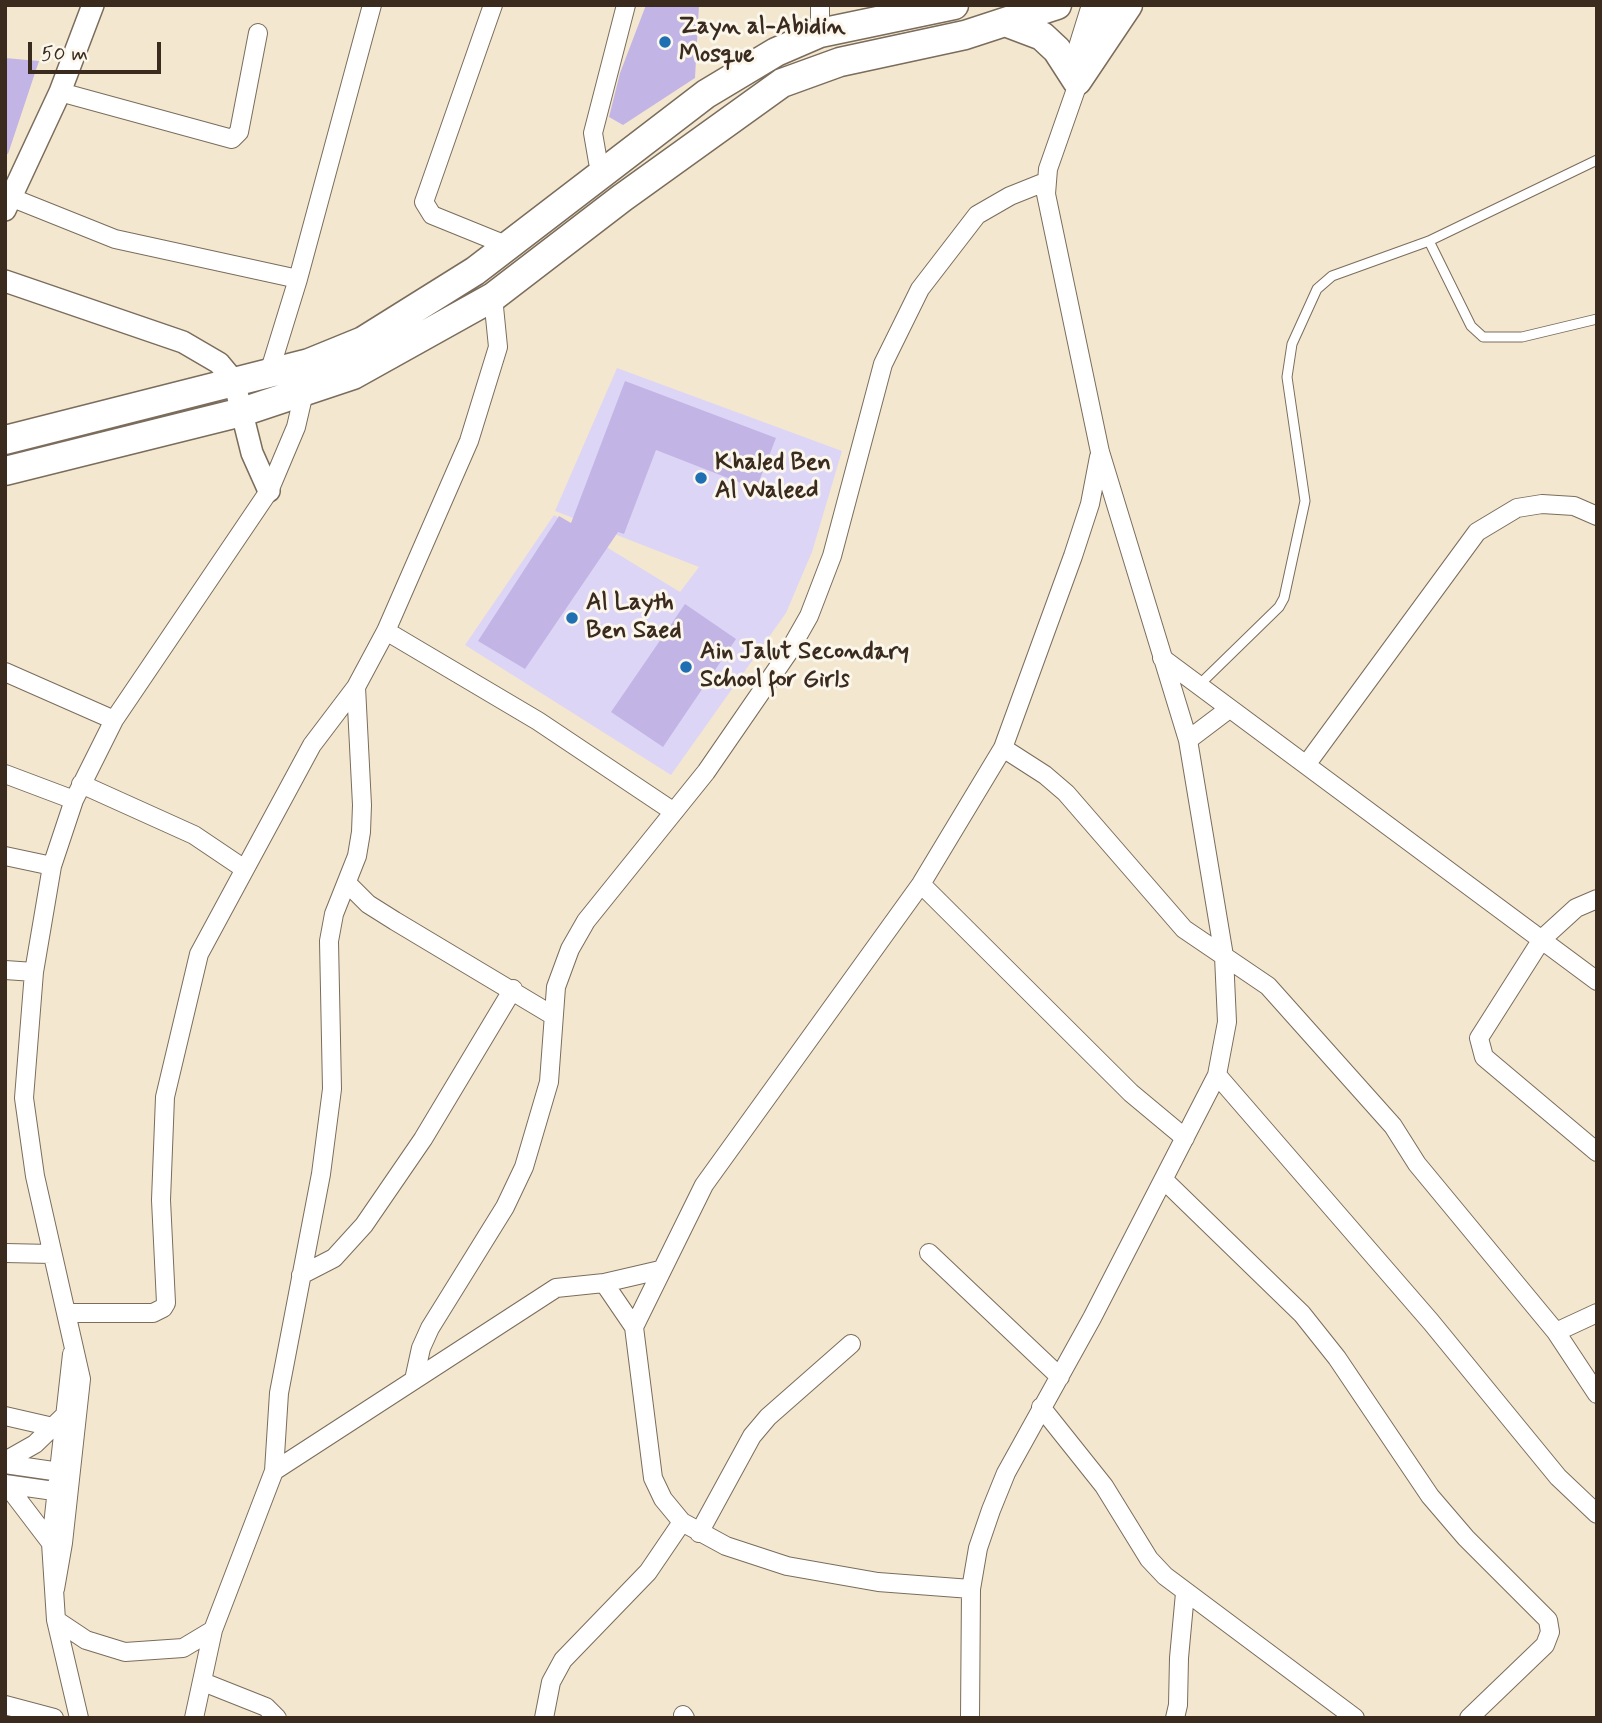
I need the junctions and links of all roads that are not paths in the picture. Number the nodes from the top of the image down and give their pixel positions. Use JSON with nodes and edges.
{"nodes":[{"id":1,"x":93,"y":5,"type":"edge"},
{"id":2,"x":372,"y":5,"type":"edge"},
{"id":3,"x":493,"y":5,"type":"edge"},
{"id":4,"x":626,"y":5,"type":"edge"},
{"id":5,"x":820,"y":5,"type":"edge"},
{"id":6,"x":954,"y":5,"type":"edge"},
{"id":7,"x":1058,"y":5,"type":"edge"},
{"id":8,"x":1091,"y":5,"type":"edge"},
{"id":9,"x":1102,"y":5,"type":"edge"},
{"id":10,"x":1128,"y":5,"type":"edge"},
{"id":11,"x":1005,"y":22,"type":"junction"},
{"id":12,"x":258,"y":33,"type":"dead end"},
{"id":13,"x":821,"y":33,"type":"junction"},
{"id":14,"x":1077,"y":81,"type":"junction"},
{"id":15,"x":60,"y":92,"type":"junction"},
{"id":16,"x":1597,"y":160,"type":"edge"},
{"id":17,"x":605,"y":174,"type":"junction"},
{"id":18,"x":1045,"y":182,"type":"junction"},
{"id":19,"x":8,"y":204,"type":"edge"},
{"id":20,"x":1429,"y":241,"type":"junction"},
{"id":21,"x":506,"y":245,"type":"junction"},
{"id":22,"x":298,"y":279,"type":"junction"},
{"id":23,"x":5,"y":281,"type":"edge"},
{"id":24,"x":493,"y":297,"type":"junction"},
{"id":25,"x":1597,"y":319,"type":"edge"},
{"id":26,"x":309,"y":363,"type":"junction"},
{"id":27,"x":269,"y":373,"type":"junction"},
{"id":28,"x":234,"y":381,"type":"junction"},
{"id":29,"x":304,"y":393,"type":"junction"},
{"id":30,"x":243,"y":412,"type":"junction"},
{"id":31,"x":5,"y":440,"type":"edge"},
{"id":32,"x":1100,"y":452,"type":"junction"},
{"id":33,"x":5,"y":471,"type":"edge"},
{"id":34,"x":269,"y":491,"type":"junction"},
{"id":35,"x":1597,"y":516,"type":"edge"},
{"id":36,"x":386,"y":631,"type":"junction"},
{"id":37,"x":1162,"y":658,"type":"junction"},
{"id":38,"x":5,"y":672,"type":"edge"},
{"id":39,"x":356,"y":687,"type":"junction"},
{"id":40,"x":1197,"y":687,"type":"junction"},
{"id":41,"x":1229,"y":709,"type":"junction"},
{"id":42,"x":114,"y":720,"type":"junction"},
{"id":43,"x":1188,"y":740,"type":"junction"},
{"id":44,"x":1003,"y":748,"type":"junction"},
{"id":45,"x":1306,"y":765,"type":"junction"},
{"id":46,"x":5,"y":774,"type":"edge"},
{"id":47,"x":78,"y":792,"type":"junction"},
{"id":48,"x":674,"y":813,"type":"junction"},
{"id":49,"x":5,"y":856,"type":"edge"},
{"id":50,"x":52,"y":866,"type":"junction"},
{"id":51,"x":243,"y":868,"type":"junction"},
{"id":52,"x":347,"y":883,"type":"junction"},
{"id":53,"x":921,"y":884,"type":"junction"},
{"id":54,"x":1597,"y":899,"type":"edge"},
{"id":55,"x":1542,"y":939,"type":"junction"},
{"id":56,"x":1224,"y":956,"type":"junction"},
{"id":57,"x":5,"y":970,"type":"edge"},
{"id":58,"x":34,"y":972,"type":"junction"},
{"id":59,"x":1597,"y":981,"type":"edge"},
{"id":60,"x":513,"y":989,"type":"junction"},
{"id":61,"x":552,"y":1015,"type":"junction"},
{"id":62,"x":1217,"y":1075,"type":"junction"},
{"id":63,"x":5,"y":1097,"type":"edge"},
{"id":64,"x":24,"y":1098,"type":"junction"},
{"id":65,"x":1185,"y":1138,"type":"junction"},
{"id":66,"x":1597,"y":1152,"type":"edge"},
{"id":67,"x":1164,"y":1180,"type":"junction"},
{"id":68,"x":5,"y":1253,"type":"edge"},
{"id":69,"x":929,"y":1253,"type":"dead end"},
{"id":70,"x":52,"y":1254,"type":"junction"},
{"id":71,"x":660,"y":1270,"type":"junction"},
{"id":72,"x":300,"y":1275,"type":"junction"},
{"id":73,"x":604,"y":1283,"type":"junction"},
{"id":74,"x":67,"y":1313,"type":"junction"},
{"id":75,"x":1597,"y":1313,"type":"edge"},
{"id":76,"x":634,"y":1327,"type":"junction"},
{"id":77,"x":1556,"y":1332,"type":"junction"},
{"id":78,"x":74,"y":1343,"type":"junction"},
{"id":79,"x":851,"y":1344,"type":"dead end"},
{"id":80,"x":1060,"y":1377,"type":"junction"},
{"id":81,"x":414,"y":1380,"type":"junction"},
{"id":82,"x":1597,"y":1394,"type":"edge"},
{"id":83,"x":1041,"y":1408,"type":"junction"},
{"id":84,"x":5,"y":1416,"type":"edge"},
{"id":85,"x":58,"y":1422,"type":"junction"},
{"id":86,"x":5,"y":1463,"type":"edge"},
{"id":87,"x":274,"y":1471,"type":"junction"},
{"id":88,"x":64,"y":1473,"type":"junction"},
{"id":89,"x":6,"y":1484,"type":"edge"},
{"id":90,"x":62,"y":1492,"type":"junction"},
{"id":91,"x":1597,"y":1514,"type":"edge"},
{"id":92,"x":682,"y":1522,"type":"junction"},
{"id":93,"x":699,"y":1533,"type":"junction"},
{"id":94,"x":51,"y":1543,"type":"junction"},
{"id":95,"x":55,"y":1588,"type":"junction"},
{"id":96,"x":971,"y":1589,"type":"junction"},
{"id":97,"x":1185,"y":1593,"type":"junction"},
{"id":98,"x":57,"y":1620,"type":"junction"},
{"id":99,"x":213,"y":1630,"type":"junction"},
{"id":100,"x":203,"y":1682,"type":"junction"},
{"id":101,"x":5,"y":1705,"type":"edge"},
{"id":102,"x":54,"y":1718,"type":"edge"},
{"id":103,"x":79,"y":1718,"type":"edge"},
{"id":104,"x":194,"y":1718,"type":"edge"},
{"id":105,"x":277,"y":1718,"type":"edge"},
{"id":106,"x":544,"y":1718,"type":"edge"},
{"id":107,"x":970,"y":1718,"type":"edge"},
{"id":108,"x":1175,"y":1718,"type":"edge"},
{"id":109,"x":1355,"y":1718,"type":"edge"},
{"id":110,"x":1469,"y":1718,"type":"edge"}],
"edges":[{"from":1,"to":15,"type":"street"},
{"from":2,"to":22,"type":"street"},
{"from":3,"to":21,"type":"street"},
{"from":4,"to":17,"type":"street"},
{"from":5,"to":13,"type":"street"},
{"from":6,"to":13,"type":"main road"},
{"from":7,"to":11,"type":"main road"},
{"from":8,"to":14,"type":"street"},
{"from":9,"to":14,"type":"street"},
{"from":10,"to":14,"type":"main road"},
{"from":11,"to":14,"type":"main road"},
{"from":11,"to":24,"type":"main road"},
{"from":12,"to":15,"type":"street"},
{"from":13,"to":17,"type":"main road"},
{"from":14,"to":18,"type":"street"},
{"from":15,"to":19,"type":"street"},
{"from":16,"to":20,"type":"lane"},
{"from":17,"to":21,"type":"main road"},
{"from":18,"to":32,"type":"street"},
{"from":18,"to":48,"type":"street"},
{"from":19,"to":22,"type":"street"},
{"from":20,"to":25,"type":"lane"},
{"from":20,"to":40,"type":"lane"},
{"from":21,"to":26,"type":"main road"},
{"from":22,"to":27,"type":"street"},
{"from":23,"to":28,"type":"street"},
{"from":24,"to":29,"type":"main road"},
{"from":24,"to":36,"type":"street"},
{"from":26,"to":27,"type":"main road"},
{"from":26,"to":29,"type":"street"},
{"from":27,"to":28,"type":"main road"},
{"from":28,"to":30,"type":"street"},
{"from":28,"to":31,"type":"main road"},
{"from":29,"to":30,"type":"main road"},
{"from":29,"to":34,"type":"street"},
{"from":30,"to":33,"type":"main road"},
{"from":30,"to":34,"type":"street"},
{"from":32,"to":37,"type":"street"},
{"from":32,"to":44,"type":"street"},
{"from":34,"to":42,"type":"street"},
{"from":35,"to":45,"type":"street"},
{"from":36,"to":39,"type":"street"},
{"from":36,"to":48,"type":"street"},
{"from":37,"to":40,"type":"street"},
{"from":37,"to":43,"type":"street"},
{"from":38,"to":42,"type":"street"},
{"from":39,"to":51,"type":"street"},
{"from":39,"to":52,"type":"street"},
{"from":40,"to":41,"type":"street"},
{"from":41,"to":43,"type":"street"},
{"from":41,"to":45,"type":"street"},
{"from":42,"to":47,"type":"street"},
{"from":43,"to":56,"type":"street"},
{"from":44,"to":53,"type":"street"},
{"from":44,"to":56,"type":"street"},
{"from":45,"to":55,"type":"street"},
{"from":46,"to":47,"type":"street"},
{"from":47,"to":50,"type":"street"},
{"from":47,"to":51,"type":"street"},
{"from":48,"to":61,"type":"street"},
{"from":49,"to":50,"type":"street"},
{"from":50,"to":58,"type":"street"},
{"from":51,"to":74,"type":"street"},
{"from":52,"to":60,"type":"street"},
{"from":52,"to":72,"type":"street"},
{"from":53,"to":65,"type":"street"},
{"from":53,"to":71,"type":"street"},
{"from":54,"to":55,"type":"street"},
{"from":55,"to":59,"type":"street"},
{"from":55,"to":66,"type":"street"},
{"from":56,"to":62,"type":"street"},
{"from":56,"to":77,"type":"street"},
{"from":57,"to":58,"type":"street"},
{"from":58,"to":64,"type":"street"},
{"from":60,"to":61,"type":"street"},
{"from":60,"to":72,"type":"street"},
{"from":61,"to":81,"type":"street"},
{"from":62,"to":65,"type":"street"},
{"from":62,"to":91,"type":"street"},
{"from":63,"to":64,"type":"street"},
{"from":64,"to":70,"type":"street"},
{"from":65,"to":67,"type":"street"},
{"from":67,"to":80,"type":"street"},
{"from":67,"to":110,"type":"street"},
{"from":68,"to":70,"type":"street"},
{"from":69,"to":80,"type":"street"},
{"from":70,"to":74,"type":"street"},
{"from":71,"to":73,"type":"street"},
{"from":71,"to":76,"type":"street"},
{"from":72,"to":87,"type":"street"},
{"from":73,"to":76,"type":"street"},
{"from":73,"to":81,"type":"street"},
{"from":74,"to":78,"type":"street"},
{"from":75,"to":77,"type":"street"},
{"from":76,"to":92,"type":"street"},
{"from":77,"to":82,"type":"street"},
{"from":78,"to":85,"type":"street"},
{"from":78,"to":88,"type":"street"},
{"from":79,"to":93,"type":"street"},
{"from":80,"to":83,"type":"street"},
{"from":81,"to":87,"type":"street"},
{"from":83,"to":96,"type":"street"},
{"from":83,"to":97,"type":"street"},
{"from":84,"to":85,"type":"street"},
{"from":85,"to":86,"type":"street"},
{"from":85,"to":88,"type":"street"},
{"from":86,"to":88,"type":"street"},
{"from":87,"to":99,"type":"street"},
{"from":88,"to":90,"type":"street"},
{"from":89,"to":90,"type":"street"},
{"from":89,"to":94,"type":"street"},
{"from":90,"to":94,"type":"street"},
{"from":90,"to":95,"type":"street"},
{"from":92,"to":93,"type":"street"},
{"from":92,"to":106,"type":"street"},
{"from":93,"to":96,"type":"street"},
{"from":94,"to":95,"type":"street"},
{"from":95,"to":98,"type":"street"},
{"from":96,"to":107,"type":"street"},
{"from":97,"to":108,"type":"street"},
{"from":97,"to":109,"type":"street"},
{"from":98,"to":99,"type":"street"},
{"from":98,"to":103,"type":"street"},
{"from":99,"to":100,"type":"street"},
{"from":100,"to":104,"type":"street"},
{"from":100,"to":105,"type":"street"},
{"from":101,"to":102,"type":"street"}]}
